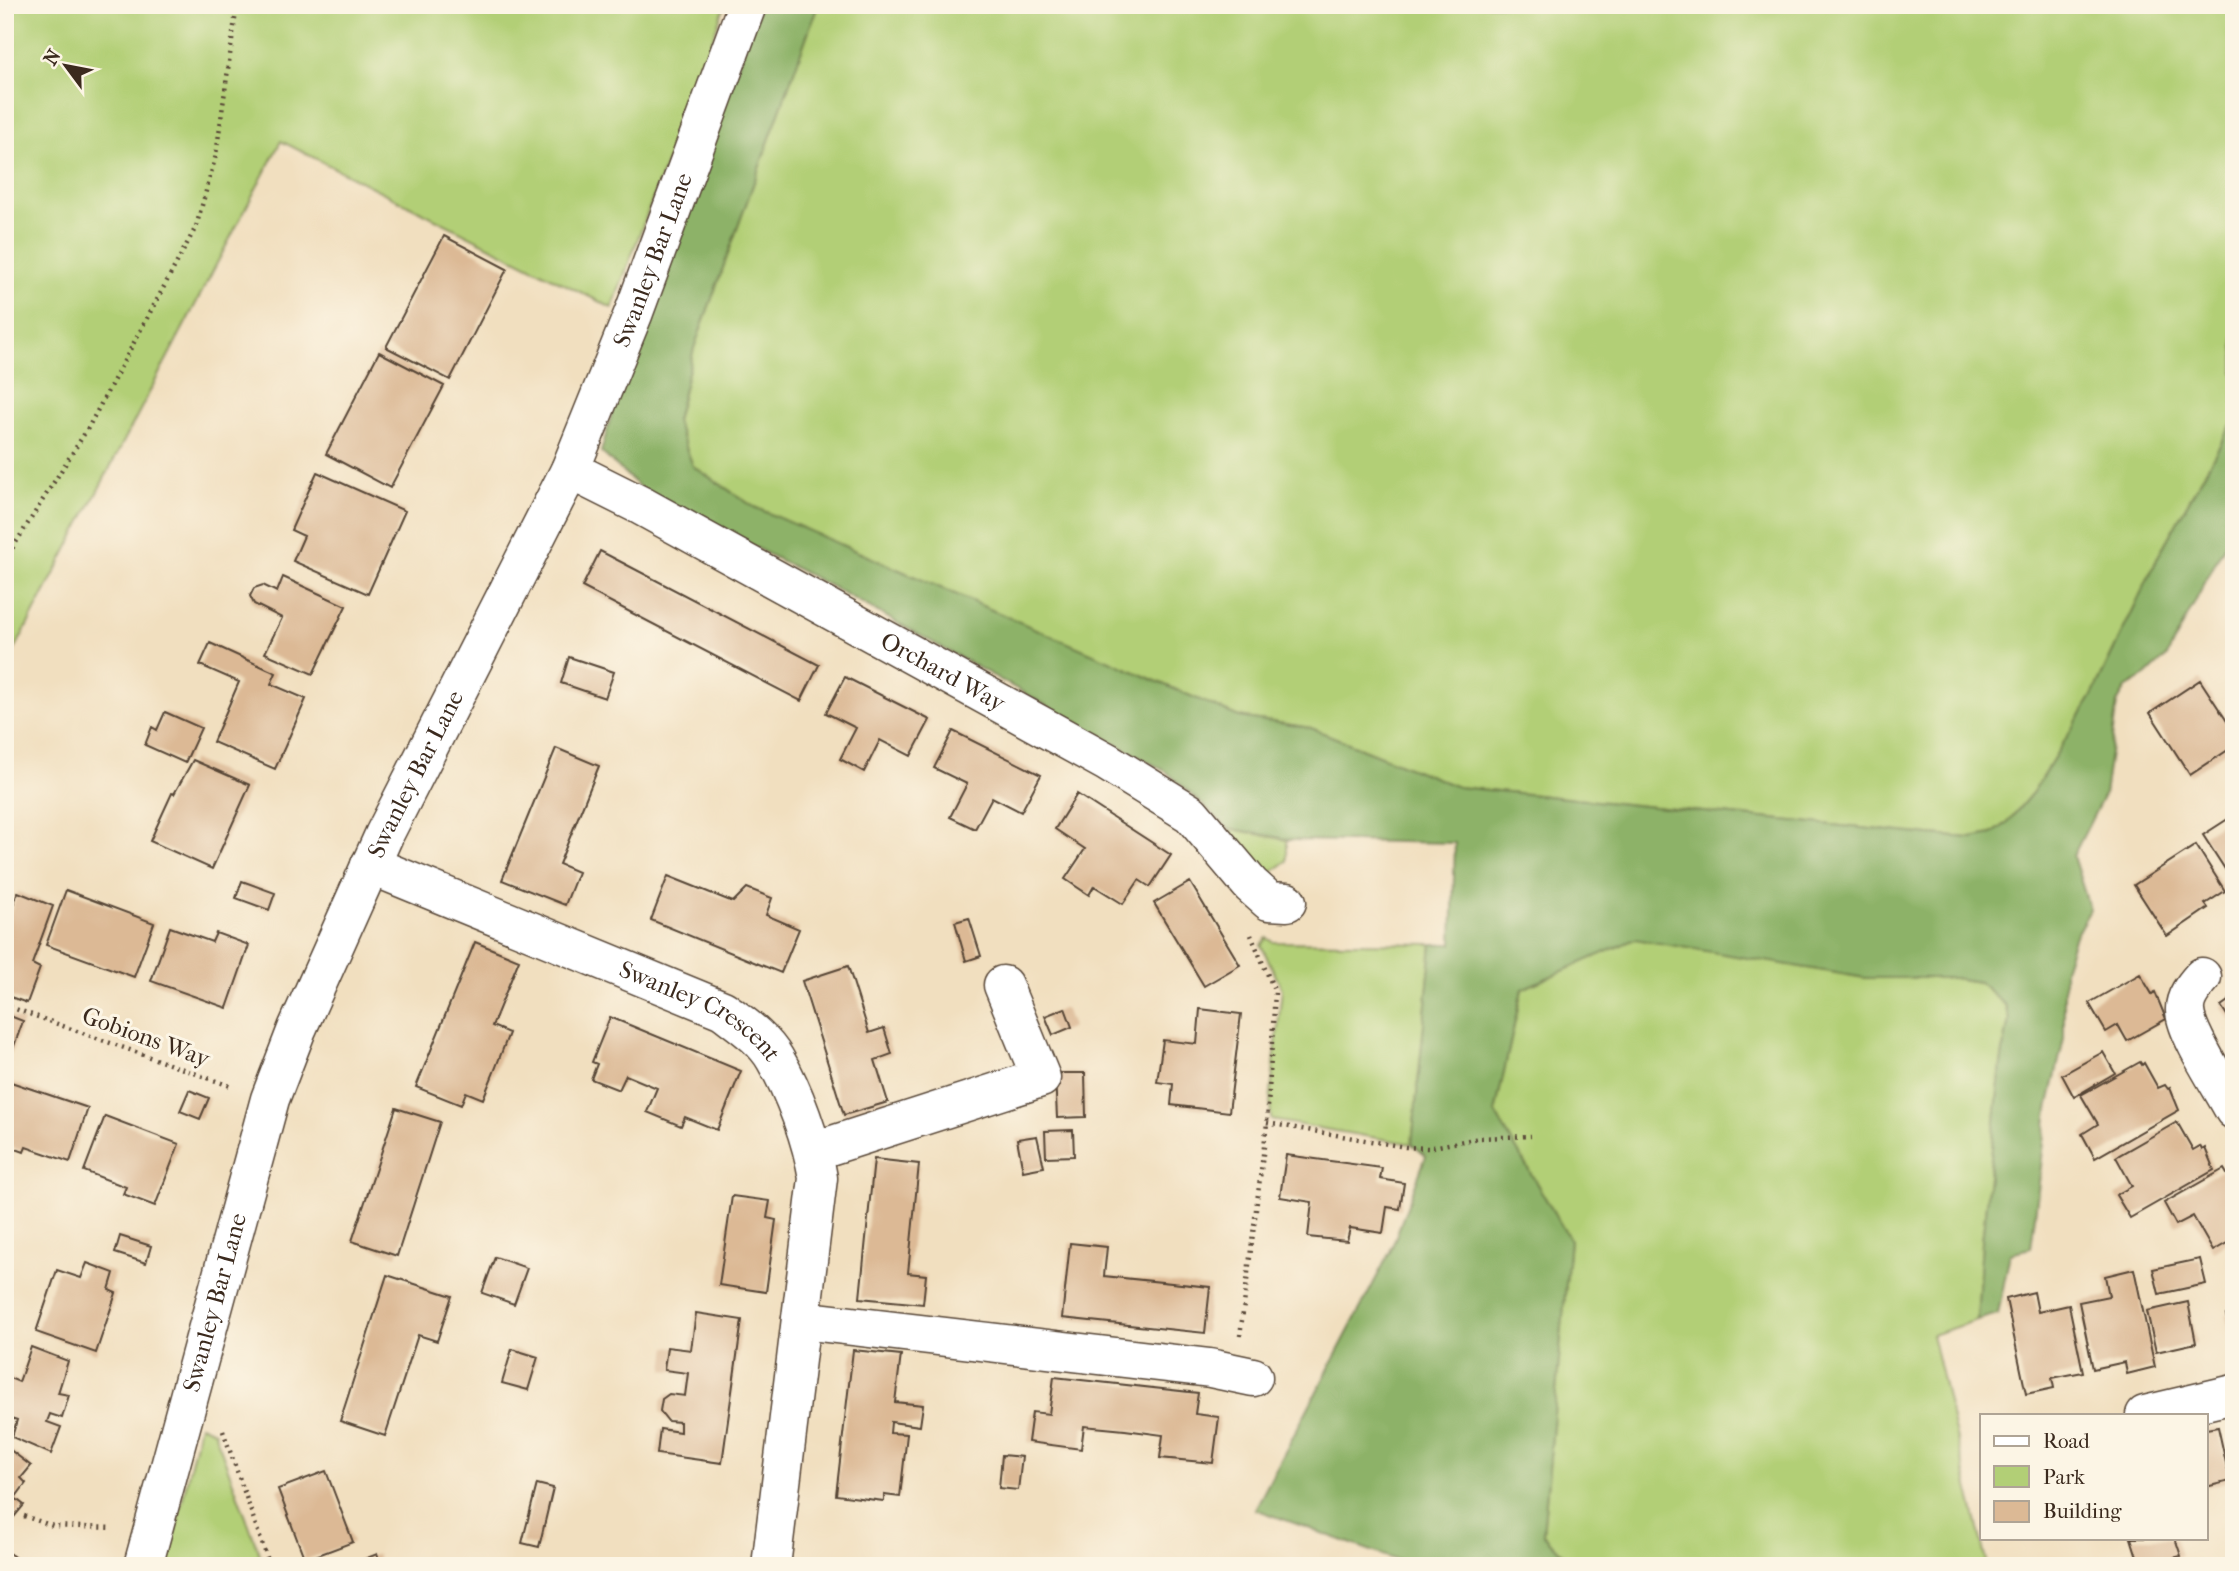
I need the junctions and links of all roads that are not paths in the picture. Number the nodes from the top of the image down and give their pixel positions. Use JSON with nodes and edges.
{"nodes":[{"id":1,"x":747,"y":5,"type":"edge"},
{"id":2,"x":570,"y":470,"type":"junction"},
{"id":3,"x":370,"y":865,"type":"junction"},
{"id":4,"x":1278,"y":902,"type":"road end"},
{"id":5,"x":2202,"y":977,"type":"dead end"},
{"id":6,"x":1003,"y":985,"type":"dead end"},
{"id":7,"x":2234,"y":1110,"type":"edge"},
{"id":8,"x":814,"y":1151,"type":"junction"},
{"id":9,"x":801,"y":1320,"type":"junction"},
{"id":10,"x":1243,"y":1375,"type":"road end"},
{"id":11,"x":2234,"y":1394,"type":"edge"},
{"id":12,"x":2149,"y":1414,"type":"edge"},
{"id":13,"x":147,"y":1552,"type":"edge"},
{"id":14,"x":771,"y":1566,"type":"edge"}],
"edges":[{"from":1,"to":2,"type":"street","name":"Swanley Bar Lane"},
{"from":2,"to":3,"type":"street","name":"Swanley Bar Lane"},
{"from":2,"to":4,"type":"street","name":"Orchard Way"},
{"from":3,"to":8,"type":"street","name":"Swanley Crescent"},
{"from":3,"to":13,"type":"street","name":"Swanley Bar Lane"},
{"from":5,"to":7,"type":"street"},
{"from":6,"to":8,"type":"street"},
{"from":8,"to":9,"type":"street","name":"Swanley Crescent"},
{"from":9,"to":10,"type":"street"},
{"from":9,"to":14,"type":"street","name":"Swanley Crescent"},
{"from":11,"to":12,"type":"street"}]}
